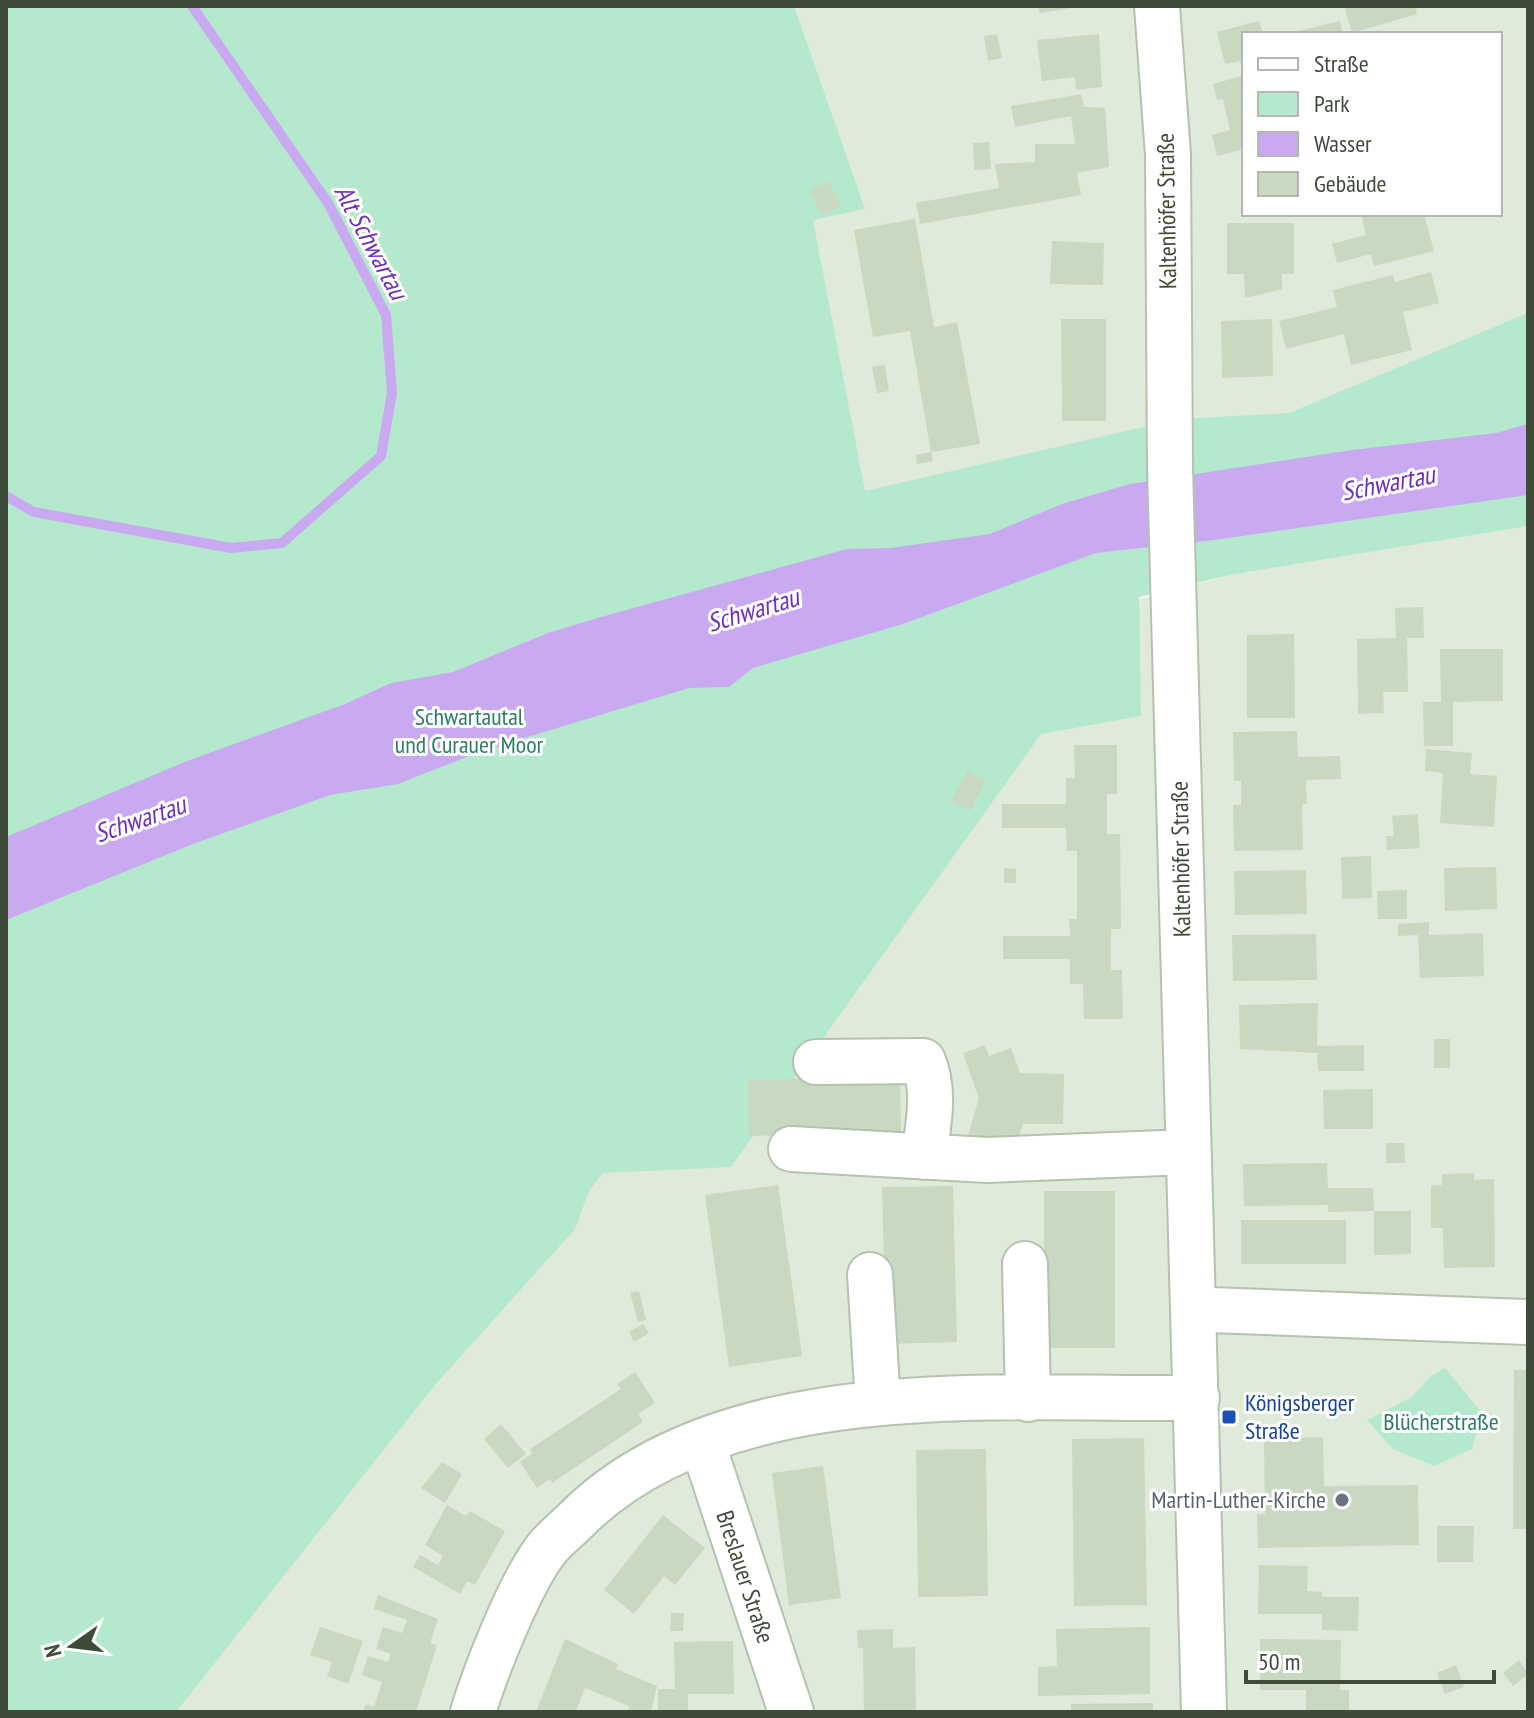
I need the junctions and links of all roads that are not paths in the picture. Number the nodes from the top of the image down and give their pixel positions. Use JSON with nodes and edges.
{"nodes":[{"id":1,"x":1157,"y":6,"type":"edge"},
{"id":2,"x":816,"y":1062,"type":"dead end"},
{"id":3,"x":791,"y":1149,"type":"dead end"},
{"id":4,"x":1189,"y":1152,"type":"junction"},
{"id":5,"x":924,"y":1157,"type":"junction"},
{"id":6,"x":1025,"y":1264,"type":"dead end"},
{"id":7,"x":870,"y":1275,"type":"dead end"},
{"id":8,"x":1195,"y":1306,"type":"junction"},
{"id":9,"x":1528,"y":1322,"type":"edge"},
{"id":10,"x":1197,"y":1398,"type":"junction"},
{"id":11,"x":1028,"y":1399,"type":"junction"},
{"id":12,"x":878,"y":1403,"type":"junction"},
{"id":13,"x":702,"y":1442,"type":"junction"},
{"id":14,"x":473,"y":1712,"type":"edge"},
{"id":15,"x":791,"y":1712,"type":"edge"},
{"id":16,"x":1204,"y":1712,"type":"edge"}],
"edges":[{"from":1,"to":4,"type":"street","name":"Kaltenhöfer Straße"},
{"from":2,"to":5,"type":"street"},
{"from":3,"to":5,"type":"street"},
{"from":4,"to":5,"type":"street"},
{"from":4,"to":8,"type":"street","name":"Kaltenhöfer Straße"},
{"from":6,"to":11,"type":"street"},
{"from":7,"to":12,"type":"street"},
{"from":8,"to":9,"type":"street"},
{"from":8,"to":10,"type":"street","name":"Kaltenhöfer Straße"},
{"from":10,"to":11,"type":"street"},
{"from":10,"to":16,"type":"street","name":"Kaltenhöfer Straße"},
{"from":11,"to":12,"type":"street"},
{"from":12,"to":13,"type":"street"},
{"from":13,"to":14,"type":"street"},
{"from":13,"to":15,"type":"street","name":"Breslauer Straße"}]}
